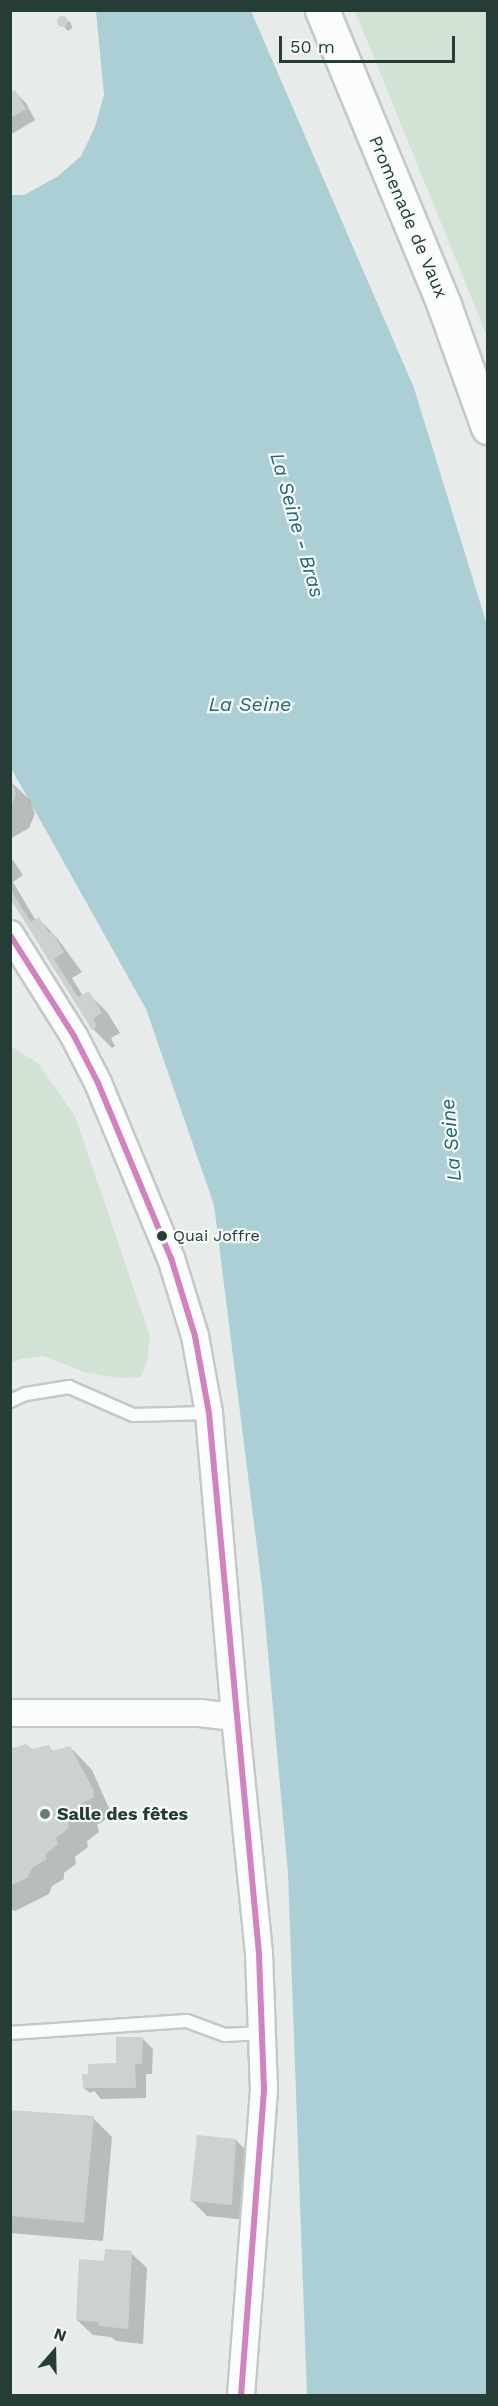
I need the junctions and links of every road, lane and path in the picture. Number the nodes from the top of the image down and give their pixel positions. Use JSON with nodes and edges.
{"nodes":[{"id":1,"x":321,"y":10,"type":"edge"},
{"id":2,"x":488,"y":427,"type":"edge"},
{"id":3,"x":10,"y":934,"type":"edge"},
{"id":4,"x":10,"y":1401,"type":"edge"},
{"id":5,"x":209,"y":1413,"type":"junction"},
{"id":6,"x":10,"y":1713,"type":"edge"},
{"id":7,"x":235,"y":1717,"type":"junction"},
{"id":8,"x":10,"y":2033,"type":"edge"},
{"id":9,"x":262,"y":2033,"type":"junction"},
{"id":10,"x":241,"y":2396,"type":"edge"}],
"edges":[{"from":1,"to":2,"type":"main road","name":"Promenade de Vaux"},
{"from":3,"to":5,"type":"street"},
{"from":4,"to":5,"type":"lane"},
{"from":5,"to":7,"type":"street"},
{"from":6,"to":7,"type":"street"},
{"from":7,"to":9,"type":"street"},
{"from":8,"to":9,"type":"lane"},
{"from":9,"to":10,"type":"street"}]}
